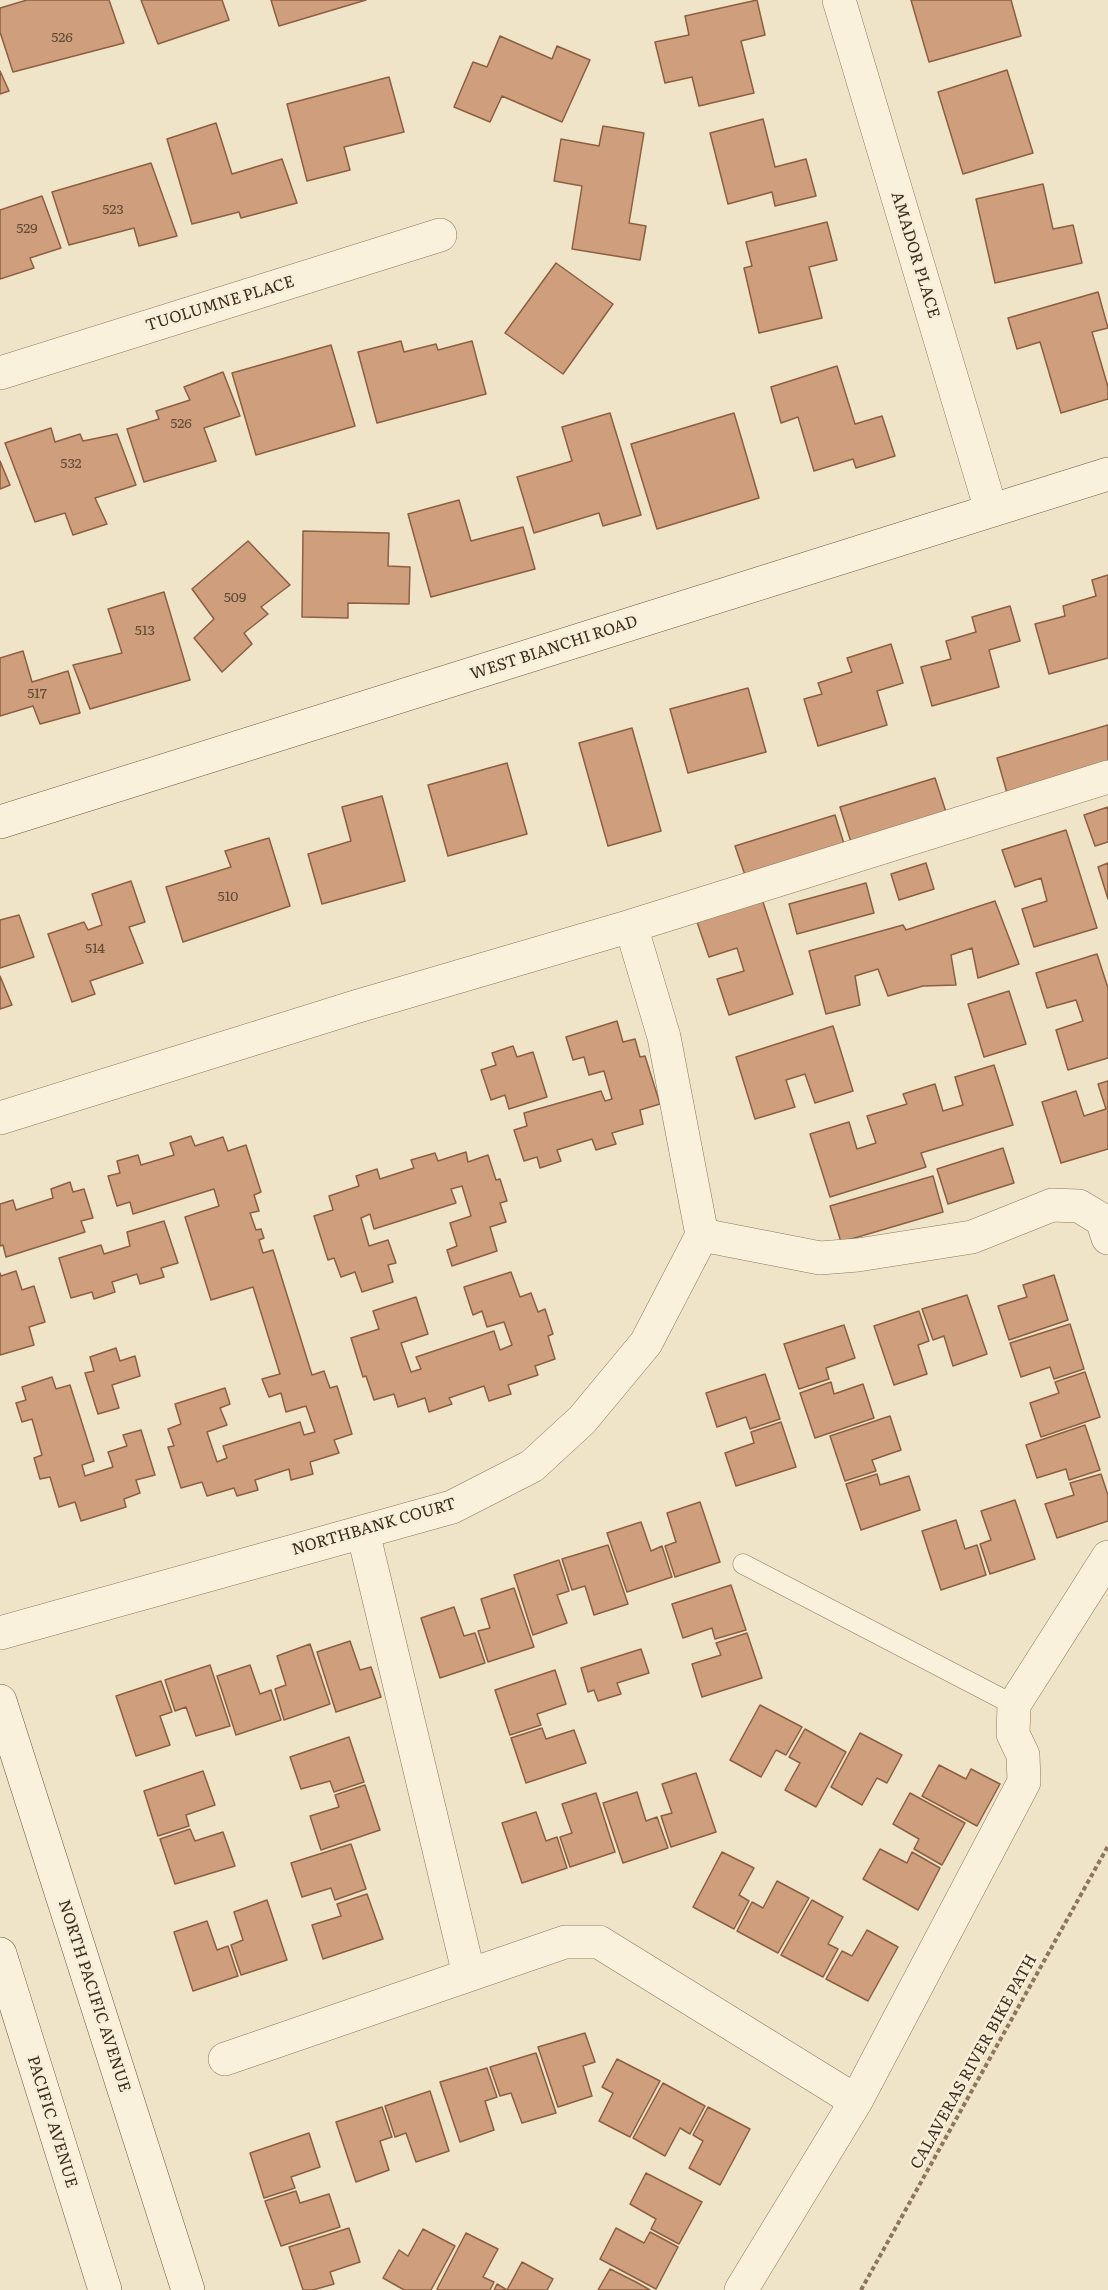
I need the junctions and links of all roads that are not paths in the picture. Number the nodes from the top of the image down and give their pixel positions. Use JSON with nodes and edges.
{"nodes":[{"id":1,"x":839,"y":0,"type":"edge"},
{"id":2,"x":440,"y":235,"type":"dead end"},
{"id":3,"x":0,"y":373,"type":"edge"},
{"id":4,"x":1108,"y":474,"type":"edge"},
{"id":5,"x":991,"y":510,"type":"junction"},
{"id":6,"x":1108,"y":777,"type":"edge"},
{"id":7,"x":0,"y":822,"type":"edge"},
{"id":8,"x":631,"y":926,"type":"junction"},
{"id":9,"x":0,"y":1118,"type":"edge"},
{"id":10,"x":702,"y":1235,"type":"junction"},
{"id":11,"x":1108,"y":1238,"type":"edge"},
{"id":12,"x":363,"y":1532,"type":"junction"},
{"id":13,"x":1108,"y":1557,"type":"edge"},
{"id":14,"x":743,"y":1564,"type":"dead end"},
{"id":15,"x":0,"y":1633,"type":"edge"},
{"id":16,"x":0,"y":1701,"type":"edge"},
{"id":17,"x":1014,"y":1706,"type":"junction"},
{"id":18,"x":0,"y":1954,"type":"edge"},
{"id":19,"x":469,"y":1975,"type":"junction"},
{"id":20,"x":225,"y":2059,"type":"dead end"},
{"id":21,"x":856,"y":2101,"type":"junction"},
{"id":22,"x":105,"y":2290,"type":"edge"},
{"id":23,"x":188,"y":2290,"type":"edge"},
{"id":24,"x":741,"y":2290,"type":"edge"}],
"edges":[{"from":1,"to":5,"type":"street","name":"AMADOR PLACE"},
{"from":2,"to":3,"type":"street","name":"TUOLUMNE PLACE"},
{"from":4,"to":5,"type":"street","name":"WEST BIANCHI ROAD"},
{"from":5,"to":7,"type":"street","name":"WEST BIANCHI ROAD"},
{"from":6,"to":8,"type":"street"},
{"from":8,"to":9,"type":"street"},
{"from":8,"to":10,"type":"street"},
{"from":10,"to":11,"type":"street"},
{"from":10,"to":12,"type":"street","name":"NORTHBANK COURT"},
{"from":12,"to":15,"type":"street","name":"NORTHBANK COURT"},
{"from":12,"to":19,"type":"street"},
{"from":13,"to":17,"type":"street"},
{"from":14,"to":17,"type":"lane"},
{"from":16,"to":23,"type":"street","name":"NORTH PACIFIC AVENUE"},
{"from":17,"to":21,"type":"street"},
{"from":18,"to":22,"type":"street","name":"PACIFIC AVENUE"},
{"from":19,"to":20,"type":"street"},
{"from":19,"to":21,"type":"street"},
{"from":21,"to":24,"type":"street"}]}
